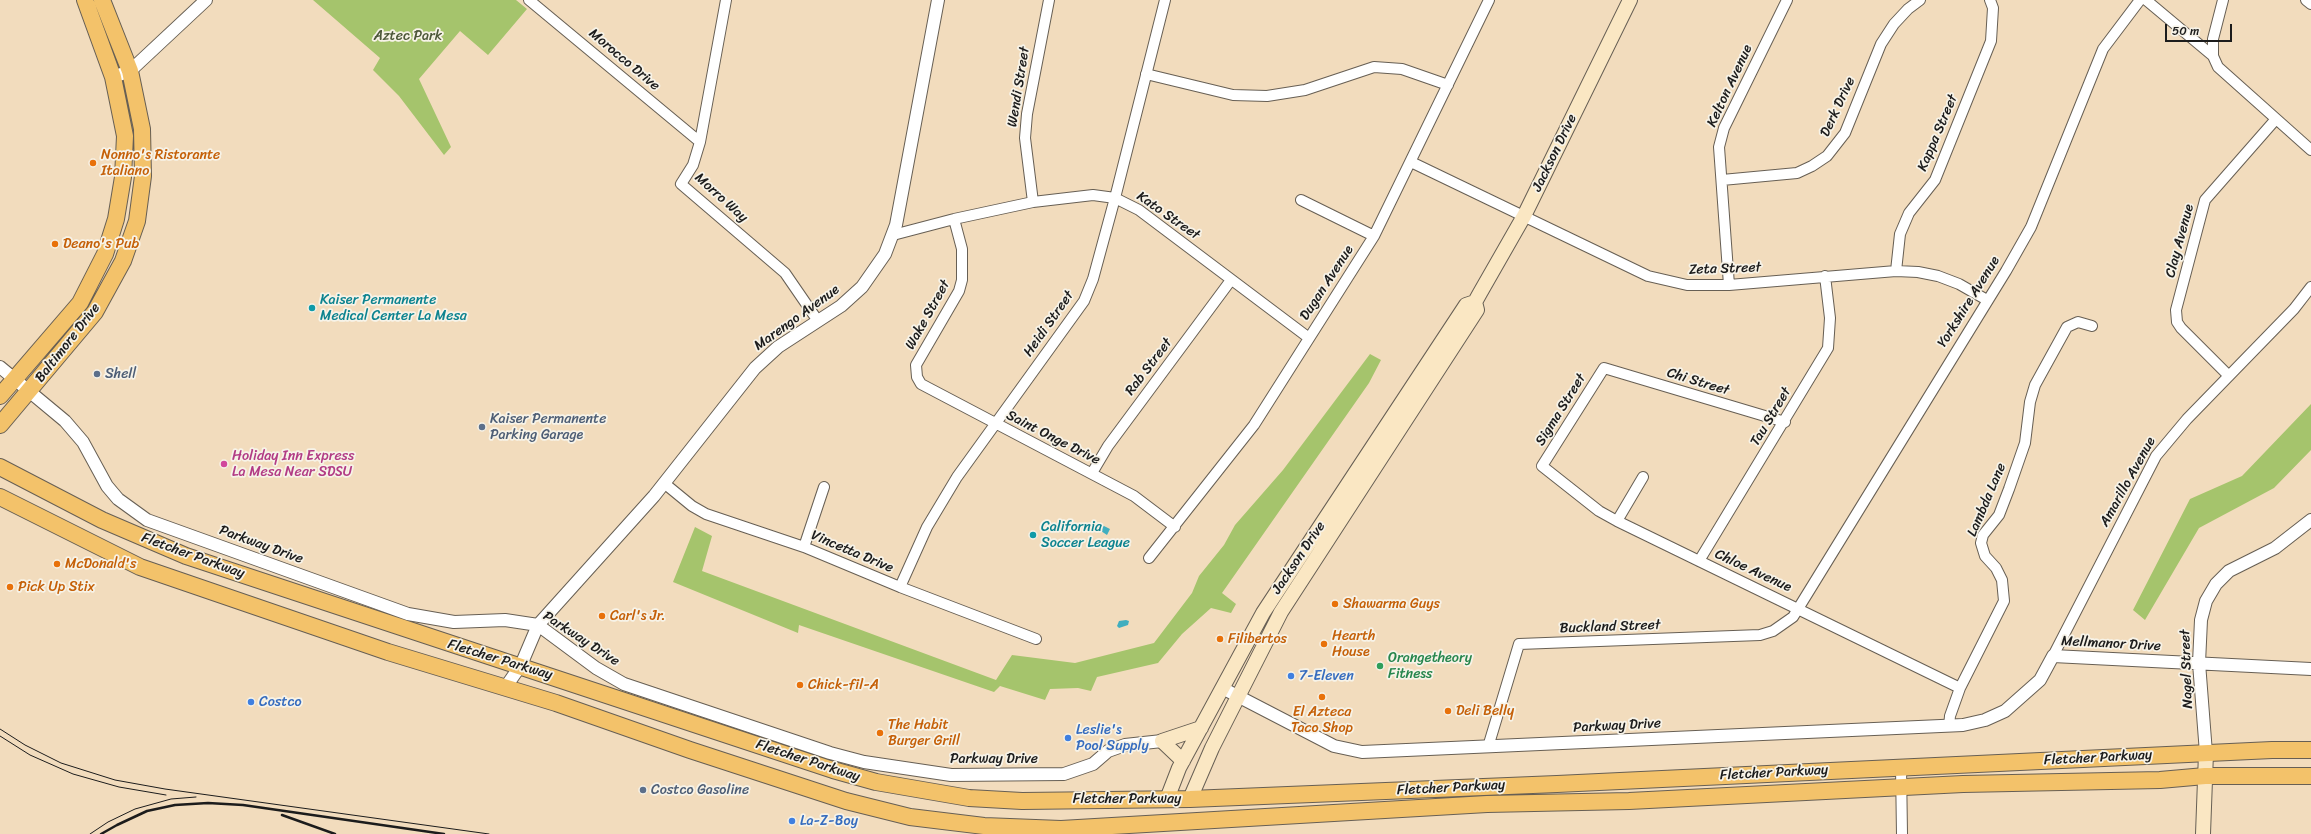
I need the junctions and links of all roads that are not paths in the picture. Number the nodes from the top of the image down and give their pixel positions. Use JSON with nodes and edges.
{"nodes":[{"id":1,"x":84,"y":0,"type":"edge"},
{"id":2,"x":102,"y":0,"type":"edge"},
{"id":3,"x":206,"y":0,"type":"edge"},
{"id":4,"x":529,"y":0,"type":"edge"},
{"id":5,"x":726,"y":0,"type":"edge"},
{"id":6,"x":938,"y":0,"type":"edge"},
{"id":7,"x":1049,"y":0,"type":"edge"},
{"id":8,"x":1165,"y":0,"type":"edge"},
{"id":9,"x":1489,"y":0,"type":"edge"},
{"id":10,"x":1630,"y":0,"type":"edge"},
{"id":11,"x":1787,"y":0,"type":"edge"},
{"id":12,"x":1920,"y":0,"type":"edge"},
{"id":13,"x":1990,"y":0,"type":"edge"},
{"id":14,"x":2140,"y":0,"type":"edge"},
{"id":15,"x":2146,"y":0,"type":"edge"},
{"id":16,"x":2223,"y":0,"type":"edge"},
{"id":17,"x":2306,"y":0,"type":"edge"},
{"id":18,"x":2311,"y":4,"type":"edge"},
{"id":19,"x":2214,"y":56,"type":"junction"},
{"id":20,"x":130,"y":72,"type":"junction"},
{"id":21,"x":1146,"y":74,"type":"junction"},
{"id":22,"x":113,"y":77,"type":"junction"},
{"id":23,"x":1448,"y":85,"type":"junction"},
{"id":24,"x":2276,"y":119,"type":"junction"},
{"id":25,"x":700,"y":142,"type":"junction"},
{"id":26,"x":2311,"y":150,"type":"edge"},
{"id":27,"x":1411,"y":162,"type":"junction"},
{"id":28,"x":1722,"y":180,"type":"junction"},
{"id":29,"x":1115,"y":198,"type":"junction"},
{"id":30,"x":1301,"y":200,"type":"dead end"},
{"id":31,"x":1033,"y":202,"type":"junction"},
{"id":32,"x":1524,"y":216,"type":"junction"},
{"id":33,"x":954,"y":219,"type":"junction"},
{"id":34,"x":892,"y":235,"type":"junction"},
{"id":35,"x":1374,"y":236,"type":"junction"},
{"id":36,"x":1896,"y":271,"type":"junction"},
{"id":37,"x":1825,"y":276,"type":"junction"},
{"id":38,"x":1231,"y":280,"type":"junction"},
{"id":39,"x":1729,"y":285,"type":"junction"},
{"id":40,"x":2311,"y":286,"type":"edge"},
{"id":41,"x":1986,"y":300,"type":"junction"},
{"id":42,"x":1475,"y":302,"type":"junction"},
{"id":43,"x":818,"y":321,"type":"junction"},
{"id":44,"x":2092,"y":326,"type":"dead end"},
{"id":45,"x":1309,"y":338,"type":"junction"},
{"id":46,"x":0,"y":367,"type":"edge"},
{"id":47,"x":1604,"y":368,"type":"joint"},
{"id":48,"x":2229,"y":376,"type":"junction"},
{"id":49,"x":917,"y":377,"type":"joint"},
{"id":50,"x":15,"y":379,"type":"junction"},
{"id":51,"x":30,"y":392,"type":"junction"},
{"id":52,"x":0,"y":396,"type":"edge"},
{"id":53,"x":1785,"y":422,"type":"junction"},
{"id":54,"x":994,"y":423,"type":"junction"},
{"id":55,"x":0,"y":425,"type":"edge"},
{"id":56,"x":1542,"y":466,"type":"joint"},
{"id":57,"x":0,"y":467,"type":"edge"},
{"id":58,"x":1092,"y":473,"type":"junction"},
{"id":59,"x":1642,"y":477,"type":"dead end"},
{"id":60,"x":664,"y":482,"type":"junction"},
{"id":61,"x":824,"y":487,"type":"dead end"},
{"id":62,"x":0,"y":496,"type":"edge"},
{"id":63,"x":2311,"y":520,"type":"edge"},
{"id":64,"x":1617,"y":521,"type":"junction"},
{"id":65,"x":1175,"y":527,"type":"junction"},
{"id":66,"x":804,"y":547,"type":"junction"},
{"id":67,"x":1149,"y":558,"type":"dead end"},
{"id":68,"x":1699,"y":561,"type":"junction"},
{"id":69,"x":900,"y":587,"type":"junction"},
{"id":70,"x":1799,"y":608,"type":"junction"},
{"id":71,"x":538,"y":625,"type":"junction"},
{"id":72,"x":1036,"y":639,"type":"dead end"},
{"id":73,"x":2053,"y":656,"type":"junction"},
{"id":74,"x":2199,"y":663,"type":"junction"},
{"id":75,"x":521,"y":665,"type":"junction"},
{"id":76,"x":2311,"y":669,"type":"edge"},
{"id":77,"x":1960,"y":688,"type":"junction"},
{"id":78,"x":1224,"y":689,"type":"junction"},
{"id":79,"x":512,"y":690,"type":"junction"},
{"id":80,"x":1239,"y":697,"type":"junction"},
{"id":81,"x":2021,"y":699,"type":"joint"},
{"id":82,"x":1949,"y":726,"type":"junction"},
{"id":83,"x":1201,"y":728,"type":"junction"},
{"id":84,"x":1162,"y":741,"type":"junction"},
{"id":85,"x":1488,"y":747,"type":"junction"},
{"id":86,"x":2311,"y":750,"type":"edge"},
{"id":87,"x":2206,"y":753,"type":"junction"},
{"id":88,"x":1183,"y":761,"type":"junction"},
{"id":89,"x":1901,"y":767,"type":"junction"},
{"id":90,"x":2206,"y":776,"type":"junction"},
{"id":91,"x":2311,"y":776,"type":"edge"},
{"id":92,"x":1901,"y":787,"type":"junction"},
{"id":93,"x":1167,"y":799,"type":"junction"},
{"id":94,"x":1190,"y":799,"type":"junction"},
{"id":95,"x":1156,"y":828,"type":"edge"},
{"id":96,"x":1179,"y":828,"type":"edge"},
{"id":97,"x":1902,"y":834,"type":"edge"},
{"id":98,"x":2203,"y":834,"type":"edge"}],
"edges":[{"from":1,"to":22,"type":"main road","name":"Baltimore Drive"},
{"from":2,"to":20,"type":"main road","name":"Baltimore Drive"},
{"from":3,"to":20,"type":"street"},
{"from":4,"to":25,"type":"street","name":"Morocco Drive"},
{"from":5,"to":25,"type":"street","name":"Morro Way"},
{"from":6,"to":34,"type":"street","name":"Marengo Avenue"},
{"from":7,"to":31,"type":"street","name":"Wendi Street"},
{"from":8,"to":21,"type":"street","name":"Heidi Street"},
{"from":9,"to":23,"type":"street","name":"Dugan Avenue"},
{"from":10,"to":32,"type":"main road","name":"Jackson Drive"},
{"from":11,"to":28,"type":"street","name":"Kelton Avenue"},
{"from":12,"to":28,"type":"street","name":"Derk Drive"},
{"from":13,"to":36,"type":"street","name":"Kappa Street"},
{"from":14,"to":41,"type":"street","name":"Yorkshire Avenue"},
{"from":15,"to":19,"type":"street"},
{"from":16,"to":19,"type":"street"},
{"from":17,"to":18,"type":"street"},
{"from":19,"to":24,"type":"street"},
{"from":20,"to":22,"type":"street"},
{"from":20,"to":51,"type":"main road","name":"Baltimore Drive"},
{"from":21,"to":23,"type":"street"},
{"from":21,"to":29,"type":"street","name":"Heidi Street"},
{"from":22,"to":50,"type":"main road","name":"Baltimore Drive"},
{"from":23,"to":27,"type":"street","name":"Dugan Avenue"},
{"from":24,"to":26,"type":"street"},
{"from":24,"to":48,"type":"street","name":"Clay Avenue"},
{"from":25,"to":43,"type":"street","name":"Morro Way"},
{"from":27,"to":32,"type":"street","name":"Zeta Street"},
{"from":27,"to":35,"type":"street","name":"Dugan Avenue"},
{"from":28,"to":39,"type":"street","name":"Kelton Avenue"},
{"from":29,"to":31,"type":"street","name":"Kato Street"},
{"from":29,"to":38,"type":"street","name":"Kato Street"},
{"from":29,"to":54,"type":"street","name":"Heidi Street"},
{"from":30,"to":35,"type":"street"},
{"from":31,"to":33,"type":"street","name":"Kato Street"},
{"from":32,"to":39,"type":"street","name":"Zeta Street"},
{"from":32,"to":42,"type":"main road","name":"Jackson Drive"},
{"from":33,"to":34,"type":"street","name":"Kato Street"},
{"from":33,"to":49,"type":"street","name":"Wake Street"},
{"from":34,"to":43,"type":"street","name":"Marengo Avenue"},
{"from":35,"to":45,"type":"street","name":"Dugan Avenue"},
{"from":36,"to":37,"type":"street","name":"Zeta Street"},
{"from":36,"to":41,"type":"street","name":"Zeta Street"},
{"from":37,"to":39,"type":"street","name":"Zeta Street"},
{"from":37,"to":53,"type":"street","name":"Tau Street"},
{"from":38,"to":45,"type":"street","name":"Kato Street"},
{"from":38,"to":58,"type":"street","name":"Rab Street"},
{"from":40,"to":48,"type":"street","name":"Amarillo Avenue"},
{"from":41,"to":70,"type":"street","name":"Yorkshire Avenue"},
{"from":42,"to":78,"type":"main road","name":"Jackson Drive"},
{"from":42,"to":80,"type":"main road","name":"Jackson Drive"},
{"from":43,"to":60,"type":"street","name":"Marengo Avenue"},
{"from":44,"to":77,"type":"street","name":"Lambda Lane"},
{"from":45,"to":65,"type":"street","name":"Dugan Avenue"},
{"from":46,"to":50,"type":"street","name":"Parkway Drive"},
{"from":47,"to":53,"type":"street","name":"Chi Street"},
{"from":47,"to":56,"type":"street","name":"Sigma Street"},
{"from":48,"to":73,"type":"street","name":"Amarillo Avenue"},
{"from":49,"to":54,"type":"street","name":"Saint Onge Drive"},
{"from":50,"to":51,"type":"street","name":"Parkway Drive"},
{"from":50,"to":52,"type":"main road","name":"Baltimore Drive"},
{"from":51,"to":55,"type":"main road","name":"Baltimore Drive"},
{"from":51,"to":71,"type":"street","name":"Parkway Drive"},
{"from":53,"to":68,"type":"street","name":"Tau Street"},
{"from":54,"to":58,"type":"street","name":"Saint Onge Drive"},
{"from":54,"to":69,"type":"street","name":"Heidi Street"},
{"from":56,"to":64,"type":"street","name":"Chloe Avenue"},
{"from":57,"to":75,"type":"main road","name":"Fletcher Parkway"},
{"from":58,"to":65,"type":"street","name":"Saint Onge Drive"},
{"from":59,"to":64,"type":"street"},
{"from":60,"to":66,"type":"street","name":"Vincetta Drive"},
{"from":60,"to":71,"type":"street","name":"Marengo Avenue"},
{"from":61,"to":66,"type":"street"},
{"from":62,"to":79,"type":"main road","name":"Fletcher Parkway"},
{"from":63,"to":74,"type":"street","name":"Nagel Street"},
{"from":64,"to":68,"type":"street","name":"Chloe Avenue"},
{"from":65,"to":67,"type":"street","name":"Dugan Avenue"},
{"from":66,"to":69,"type":"street","name":"Vincetta Drive"},
{"from":68,"to":70,"type":"street","name":"Chloe Avenue"},
{"from":69,"to":72,"type":"street","name":"Vincetta Drive"},
{"from":70,"to":77,"type":"street","name":"Chloe Avenue"},
{"from":70,"to":85,"type":"street","name":"Buckland Street"},
{"from":71,"to":75,"type":"street","name":"Marengo Avenue"},
{"from":71,"to":84,"type":"street","name":"Parkway Drive"},
{"from":73,"to":74,"type":"street","name":"Mellmanor Drive"},
{"from":73,"to":81,"type":"street","name":"Amarillo Avenue"},
{"from":74,"to":76,"type":"street","name":"Mellmanor Drive"},
{"from":74,"to":87,"type":"street","name":"Nagel Street"},
{"from":75,"to":79,"type":"street","name":"Marengo Avenue"},
{"from":75,"to":93,"type":"main road","name":"Fletcher Parkway"},
{"from":77,"to":82,"type":"street","name":"Lambda Lane"},
{"from":78,"to":80,"type":"street","name":"Parkway Drive"},
{"from":78,"to":83,"type":"main road","name":"Jackson Drive"},
{"from":79,"to":95,"type":"main road","name":"Fletcher Parkway"},
{"from":80,"to":85,"type":"street","name":"Parkway Drive"},
{"from":80,"to":94,"type":"main road","name":"Jackson Drive"},
{"from":81,"to":82,"type":"street","name":"Parkway Drive"},
{"from":82,"to":85,"type":"street","name":"Parkway Drive"},
{"from":83,"to":84,"type":"main road"},
{"from":83,"to":88,"type":"main road","name":"Jackson Drive"},
{"from":84,"to":88,"type":"main road"},
{"from":86,"to":87,"type":"main road","name":"Fletcher Parkway"},
{"from":87,"to":89,"type":"main road","name":"Fletcher Parkway"},
{"from":87,"to":90,"type":"main road"},
{"from":88,"to":93,"type":"main road","name":"Jackson Drive"},
{"from":89,"to":92,"type":"street"},
{"from":89,"to":94,"type":"main road","name":"Fletcher Parkway"},
{"from":90,"to":91,"type":"main road","name":"Fletcher Parkway"},
{"from":90,"to":92,"type":"main road","name":"Fletcher Parkway"},
{"from":90,"to":98,"type":"main road"},
{"from":92,"to":96,"type":"main road","name":"Fletcher Parkway"},
{"from":92,"to":97,"type":"street"},
{"from":93,"to":94,"type":"main road","name":"Fletcher Parkway"},
{"from":93,"to":95,"type":"main road","name":"Jackson Drive"},
{"from":94,"to":96,"type":"main road","name":"Jackson Drive"},
{"from":95,"to":96,"type":"main road","name":"Fletcher Parkway"}]}
